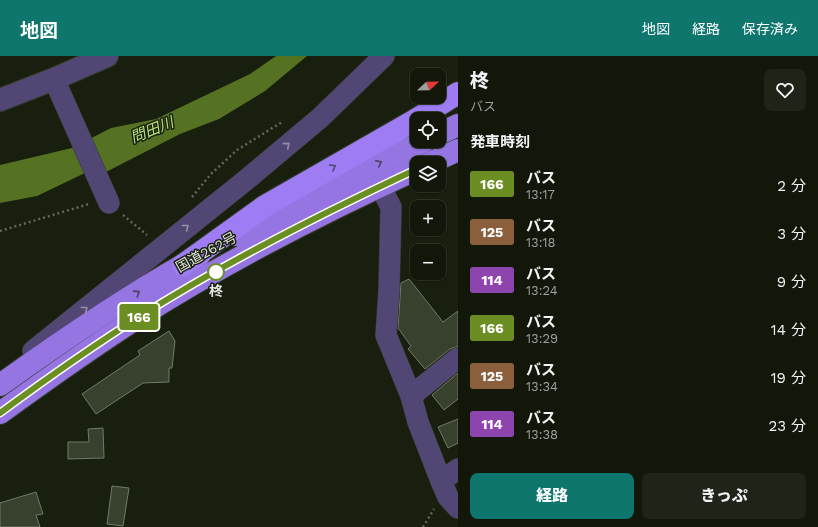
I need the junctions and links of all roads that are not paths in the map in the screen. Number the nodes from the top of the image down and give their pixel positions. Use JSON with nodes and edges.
{"nodes":[{"id":1,"x":107,"y":56,"type":"edge"},
{"id":2,"x":384,"y":56,"type":"edge"},
{"id":3,"x":56,"y":84,"type":"junction"},
{"id":4,"x":458,"y":93,"type":"edge"},
{"id":5,"x":0,"y":100,"type":"edge"},
{"id":6,"x":428,"y":112,"type":"edge"},
{"id":7,"x":410,"y":123,"type":"edge"},
{"id":8,"x":458,"y":125,"type":"edge"},
{"id":9,"x":446,"y":131,"type":"edge"},
{"id":10,"x":411,"y":148,"type":"edge"},
{"id":11,"x":458,"y":150,"type":"edge"},
{"id":12,"x":445,"y":156,"type":"edge"},
{"id":13,"x":410,"y":172,"type":"edge"},
{"id":14,"x":380,"y":186,"type":"junction"},
{"id":15,"x":108,"y":199,"type":"road end"},
{"id":16,"x":183,"y":265,"type":"junction"},
{"id":17,"x":458,"y":358,"type":"edge"},
{"id":18,"x":0,"y":378,"type":"edge"},
{"id":19,"x":0,"y":385,"type":"edge"},
{"id":20,"x":410,"y":396,"type":"junction"},
{"id":21,"x":0,"y":413,"type":"edge"},
{"id":22,"x":458,"y":470,"type":"edge"},
{"id":23,"x":441,"y":481,"type":"junction"},
{"id":24,"x":458,"y":508,"type":"edge"}],
"edges":[{"from":1,"to":3,"type":"street"},
{"from":18,"to":2,"type":"street","one_way":true},
{"from":3,"to":5,"type":"street"},
{"from":3,"to":15,"type":"street"},
{"from":4,"to":6,"type":"highway"},
{"from":16,"to":7,"type":"highway","one_way":true},
{"from":8,"to":9,"type":"highway"},
{"from":16,"to":10,"type":"highway","name":"国道262号","one_way":true},
{"from":11,"to":12,"type":"highway"},
{"from":13,"to":14,"type":"highway","name":"国道262号"},
{"from":14,"to":20,"type":"street"},
{"from":14,"to":21,"type":"highway","name":"国道262号"},
{"from":19,"to":16,"type":"highway","name":"国道262号","one_way":true},
{"from":17,"to":20,"type":"street"},
{"from":20,"to":23,"type":"street"},
{"from":22,"to":23,"type":"street"},
{"from":23,"to":24,"type":"street"}]}
